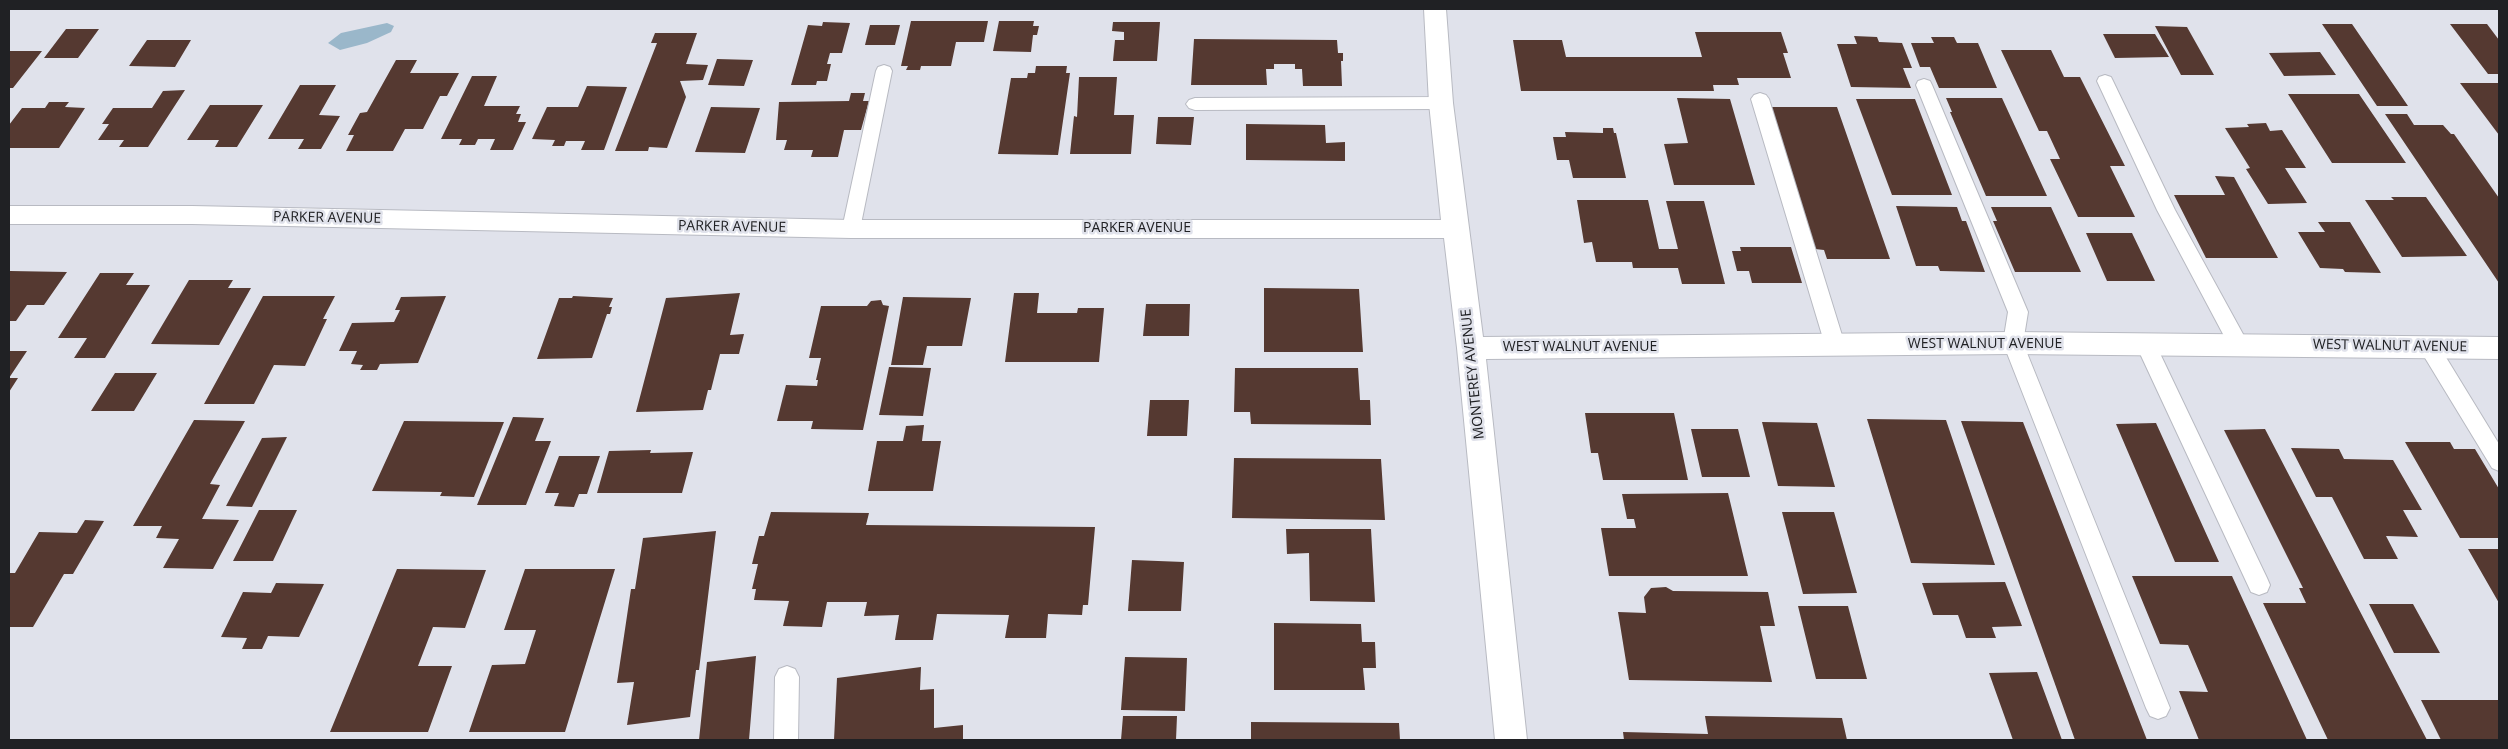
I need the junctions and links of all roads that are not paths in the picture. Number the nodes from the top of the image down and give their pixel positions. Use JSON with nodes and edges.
{"nodes":[{"id":1,"x":1435,"y":9,"type":"edge"},
{"id":2,"x":884,"y":70,"type":"dead end"},
{"id":3,"x":2105,"y":81,"type":"dead end"},
{"id":4,"x":1924,"y":85,"type":"dead end"},
{"id":5,"x":1760,"y":99,"type":"dead end"},
{"id":6,"x":1196,"y":104,"type":"dead end"},
{"id":7,"x":1441,"y":104,"type":"junction"},
{"id":8,"x":9,"y":215,"type":"edge"},
{"id":9,"x":851,"y":229,"type":"junction"},
{"id":10,"x":1455,"y":229,"type":"junction"},
{"id":11,"x":2013,"y":343,"type":"junction"},
{"id":12,"x":2146,"y":344,"type":"junction"},
{"id":13,"x":1834,"y":345,"type":"junction"},
{"id":14,"x":2239,"y":345,"type":"junction"},
{"id":15,"x":2429,"y":347,"type":"junction"},
{"id":16,"x":1471,"y":348,"type":"junction"},
{"id":17,"x":2499,"y":348,"type":"edge"},
{"id":18,"x":2499,"y":462,"type":"edge"},
{"id":19,"x":2259,"y":585,"type":"dead end"},
{"id":20,"x":787,"y":677,"type":"dead end"},
{"id":21,"x":2158,"y":708,"type":"dead end"},
{"id":22,"x":786,"y":740,"type":"edge"},
{"id":23,"x":1512,"y":740,"type":"edge"}],
"edges":[{"from":1,"to":7,"type":"street","name":"MONTEREY AVENUE"},
{"from":2,"to":9,"type":"lane"},
{"from":3,"to":14,"type":"lane"},
{"from":4,"to":11,"type":"lane"},
{"from":5,"to":13,"type":"lane"},
{"from":6,"to":7,"type":"lane"},
{"from":7,"to":10,"type":"street","name":"MONTEREY AVENUE"},
{"from":8,"to":9,"type":"street","name":"PARKER AVENUE"},
{"from":9,"to":10,"type":"street","name":"PARKER AVENUE"},
{"from":10,"to":16,"type":"street","name":"MONTEREY AVENUE"},
{"from":11,"to":12,"type":"street","name":"WEST WALNUT AVENUE"},
{"from":11,"to":13,"type":"street","name":"WEST WALNUT AVENUE"},
{"from":11,"to":21,"type":"lane"},
{"from":12,"to":14,"type":"street","name":"WEST WALNUT AVENUE"},
{"from":12,"to":19,"type":"lane"},
{"from":13,"to":16,"type":"street","name":"WEST WALNUT AVENUE"},
{"from":14,"to":15,"type":"street","name":"WEST WALNUT AVENUE"},
{"from":15,"to":17,"type":"street","name":"WEST WALNUT AVENUE"},
{"from":15,"to":18,"type":"lane"},
{"from":16,"to":23,"type":"street","name":"MONTEREY AVENUE"},
{"from":20,"to":22,"type":"lane"}]}
